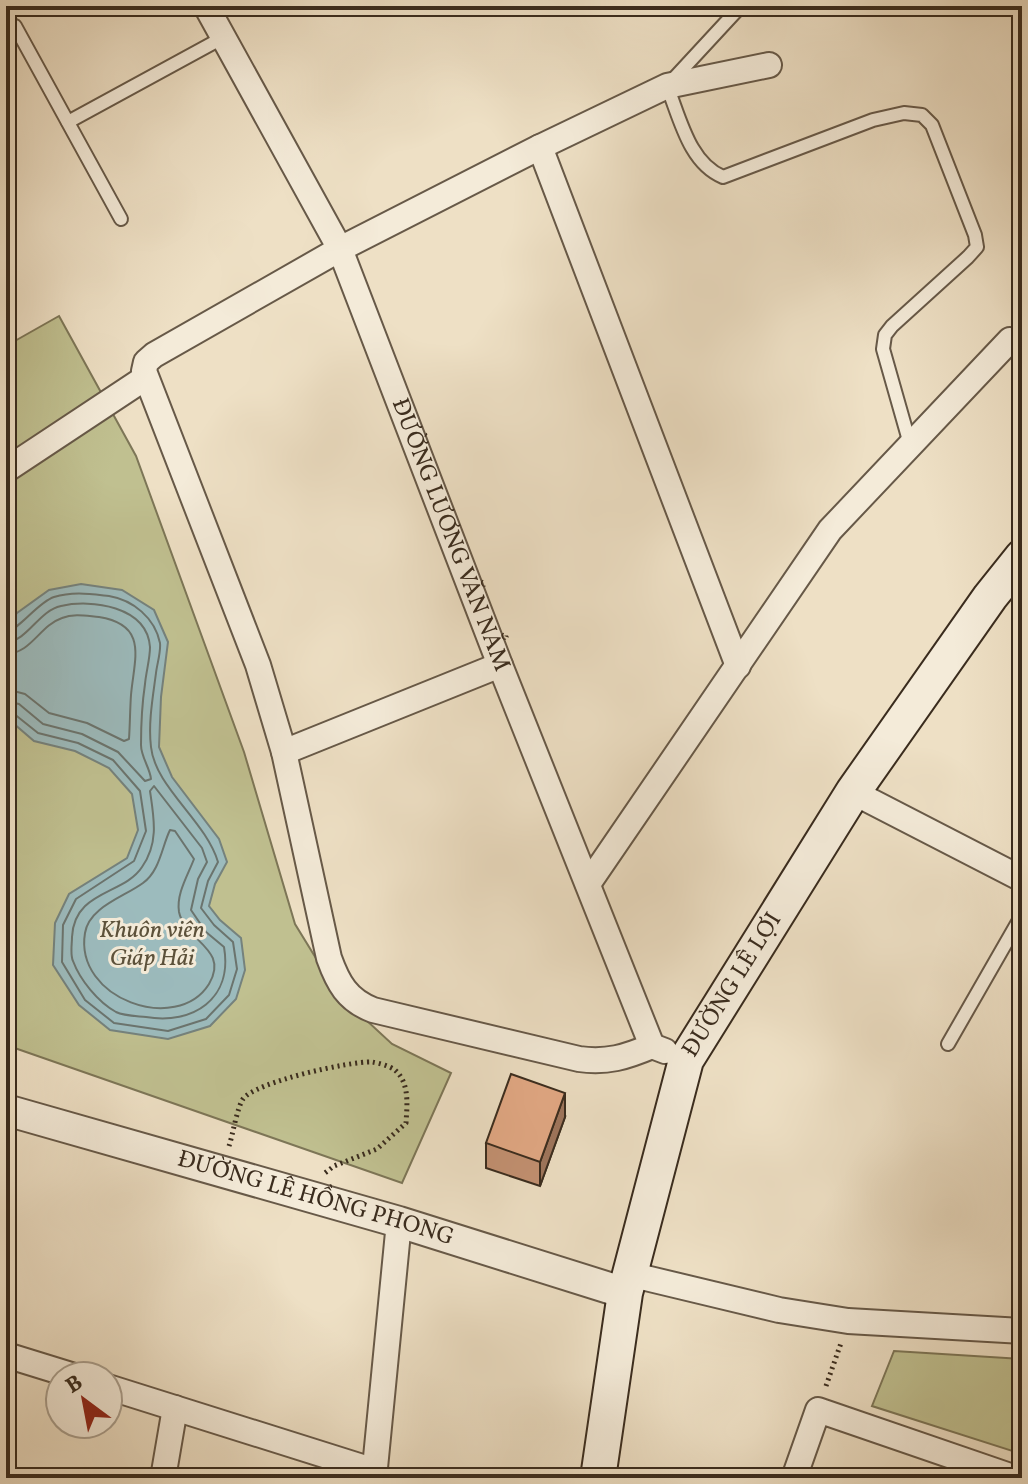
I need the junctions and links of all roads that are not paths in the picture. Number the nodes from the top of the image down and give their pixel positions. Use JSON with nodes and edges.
{"nodes":[{"id":1,"x":206,"y":6,"type":"edge"},
{"id":2,"x":741,"y":6,"type":"edge"},
{"id":3,"x":15,"y":26,"type":"dead end"},
{"id":4,"x":224,"y":37,"type":"junction"},
{"id":5,"x":769,"y":65,"type":"dead end"},
{"id":6,"x":667,"y":86,"type":"junction"},
{"id":7,"x":68,"y":122,"type":"junction"},
{"id":8,"x":540,"y":147,"type":"junction"},
{"id":9,"x":121,"y":219,"type":"dead end"},
{"id":10,"x":340,"y":249,"type":"junction"},
{"id":11,"x":1010,"y":340,"type":"dead end"},
{"id":12,"x":145,"y":378,"type":"junction"},
{"id":13,"x":910,"y":444,"type":"junction"},
{"id":14,"x":6,"y":470,"type":"edge"},
{"id":15,"x":1022,"y":557,"type":"edge"},
{"id":16,"x":500,"y":665,"type":"junction"},
{"id":17,"x":738,"y":666,"type":"junction"},
{"id":18,"x":284,"y":752,"type":"junction"},
{"id":19,"x":853,"y":792,"type":"junction"},
{"id":20,"x":1022,"y":879,"type":"edge"},
{"id":21,"x":588,"y":884,"type":"junction"},
{"id":22,"x":1022,"y":915,"type":"edge"},
{"id":23,"x":948,"y":1044,"type":"dead end"},
{"id":24,"x":652,"y":1046,"type":"junction"},
{"id":25,"x":686,"y":1060,"type":"junction"},
{"id":26,"x":6,"y":1110,"type":"edge"},
{"id":27,"x":399,"y":1222,"type":"junction"},
{"id":28,"x":627,"y":1284,"type":"junction"},
{"id":29,"x":1022,"y":1331,"type":"edge"},
{"id":30,"x":6,"y":1355,"type":"edge"},
{"id":31,"x":44,"y":1367,"type":"edge"},
{"id":32,"x":124,"y":1392,"type":"edge"},
{"id":33,"x":175,"y":1408,"type":"junction"},
{"id":34,"x":374,"y":1474,"type":"edge"},
{"id":35,"x":163,"y":1478,"type":"edge"},
{"id":36,"x":598,"y":1478,"type":"edge"},
{"id":37,"x":794,"y":1478,"type":"edge"},
{"id":38,"x":1016,"y":1478,"type":"edge"}],
"edges":[{"from":1,"to":4,"type":"street","name":"ĐƯỜNG LƯƠNG VĂN NẮM"},
{"from":2,"to":6,"type":"lane"},
{"from":3,"to":7,"type":"lane"},
{"from":4,"to":7,"type":"lane"},
{"from":4,"to":10,"type":"street","name":"ĐƯỜNG LƯƠNG VĂN NẮM"},
{"from":5,"to":6,"type":"street"},
{"from":6,"to":8,"type":"street"},
{"from":6,"to":13,"type":"lane"},
{"from":7,"to":9,"type":"lane"},
{"from":8,"to":10,"type":"street"},
{"from":8,"to":17,"type":"street"},
{"from":10,"to":12,"type":"street"},
{"from":10,"to":16,"type":"street","name":"ĐƯỜNG LƯƠNG VĂN NẮM"},
{"from":11,"to":13,"type":"street"},
{"from":12,"to":14,"type":"street"},
{"from":12,"to":18,"type":"street"},
{"from":13,"to":17,"type":"street"},
{"from":15,"to":19,"type":"main road","name":"ĐƯỜNG LÊ LỢI"},
{"from":16,"to":18,"type":"street"},
{"from":16,"to":21,"type":"street","name":"ĐƯỜNG LƯƠNG VĂN NẮM"},
{"from":17,"to":21,"type":"street"},
{"from":18,"to":24,"type":"street"},
{"from":19,"to":20,"type":"street"},
{"from":19,"to":25,"type":"main road","name":"ĐƯỜNG LÊ LỢI"},
{"from":21,"to":24,"type":"street","name":"ĐƯỜNG LƯƠNG VĂN NẮM"},
{"from":22,"to":23,"type":"lane"},
{"from":24,"to":25,"type":"street"},
{"from":25,"to":28,"type":"main road","name":"ĐƯỜNG LÊ LỢI"},
{"from":26,"to":27,"type":"street","name":"ĐƯỜNG LÊ HỒNG PHONG"},
{"from":27,"to":28,"type":"street","name":"ĐƯỜNG LÊ HỒNG PHONG"},
{"from":27,"to":34,"type":"street"},
{"from":28,"to":29,"type":"street","name":"ĐƯỜNG LÊ HỒNG PHONG"},
{"from":28,"to":36,"type":"main road","name":"ĐƯỜNG LÊ LỢI"},
{"from":30,"to":31,"type":"street"},
{"from":32,"to":33,"type":"street"},
{"from":33,"to":34,"type":"street"},
{"from":33,"to":35,"type":"street"},
{"from":37,"to":38,"type":"street"}]}
